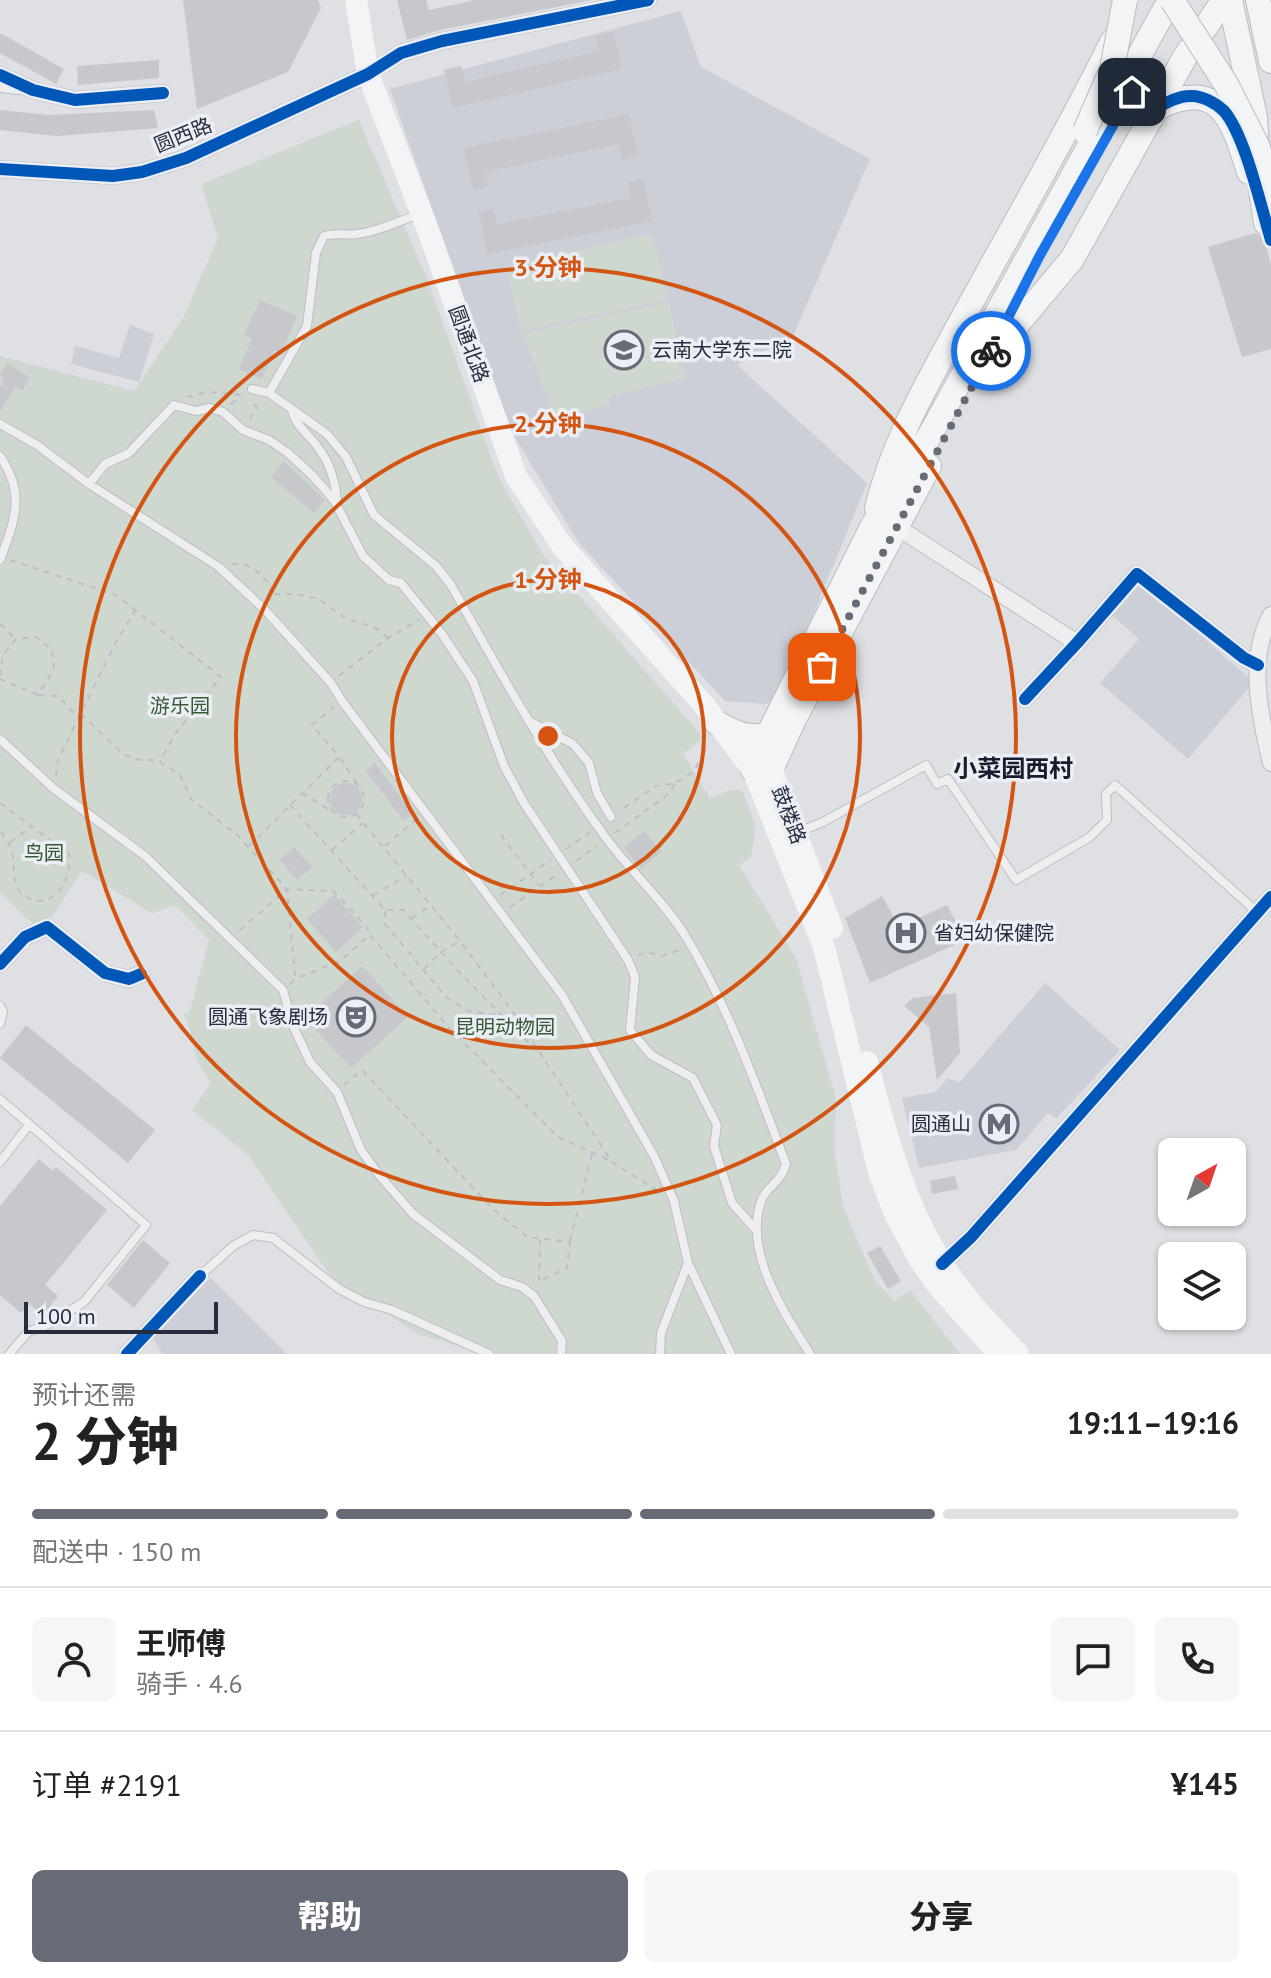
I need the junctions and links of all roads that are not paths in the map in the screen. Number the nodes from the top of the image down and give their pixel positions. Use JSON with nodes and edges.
{"nodes":[{"id":1,"x":356,"y":0,"type":"edge"},
{"id":2,"x":648,"y":0,"type":"edge"},
{"id":3,"x":1125,"y":0,"type":"edge"},
{"id":4,"x":1133,"y":0,"type":"edge"},
{"id":5,"x":1171,"y":0,"type":"edge"},
{"id":6,"x":1183,"y":0,"type":"edge"},
{"id":7,"x":1206,"y":0,"type":"edge"},
{"id":8,"x":1227,"y":0,"type":"edge"},
{"id":9,"x":1258,"y":0,"type":"edge"},
{"id":10,"x":1271,"y":61,"type":"edge"},
{"id":11,"x":368,"y":74,"type":"junction"},
{"id":12,"x":0,"y":75,"type":"edge"},
{"id":13,"x":0,"y":88,"type":"edge"},
{"id":14,"x":33,"y":90,"type":"junction"},
{"id":15,"x":163,"y":93,"type":"dead end"},
{"id":16,"x":1155,"y":109,"type":"junction"},
{"id":17,"x":0,"y":169,"type":"edge"},
{"id":18,"x":1271,"y":189,"type":"edge"},
{"id":19,"x":421,"y":212,"type":"junction"},
{"id":20,"x":1268,"y":232,"type":"edge"},
{"id":21,"x":1028,"y":288,"type":"junction"},
{"id":22,"x":984,"y":364,"type":"junction"},
{"id":23,"x":252,"y":389,"type":"dead end"},
{"id":24,"x":269,"y":393,"type":"junction"},
{"id":25,"x":292,"y":410,"type":"junction"},
{"id":26,"x":0,"y":424,"type":"edge"},
{"id":27,"x":0,"y":456,"type":"edge"},
{"id":28,"x":89,"y":484,"type":"junction"},
{"id":29,"x":337,"y":507,"type":"junction"},
{"id":30,"x":885,"y":526,"type":"junction"},
{"id":31,"x":1,"y":559,"type":"edge"},
{"id":32,"x":1271,"y":615,"type":"edge"},
{"id":33,"x":1077,"y":643,"type":"junction"},
{"id":34,"x":1258,"y":665,"type":"junction"},
{"id":35,"x":1025,"y":699,"type":"dead end"},
{"id":36,"x":531,"y":722,"type":"junction"},
{"id":37,"x":717,"y":723,"type":"joint"},
{"id":38,"x":0,"y":739,"type":"edge"},
{"id":39,"x":765,"y":759,"type":"junction"},
{"id":40,"x":1271,"y":763,"type":"edge"},
{"id":41,"x":611,"y":817,"type":"road end"},
{"id":42,"x":796,"y":833,"type":"junction"},
{"id":43,"x":1271,"y":897,"type":"edge"},
{"id":44,"x":1258,"y":912,"type":"junction"},
{"id":45,"x":0,"y":964,"type":"edge"},
{"id":46,"x":141,"y":974,"type":"dead end"},
{"id":47,"x":0,"y":1006,"type":"edge"},
{"id":48,"x":0,"y":1024,"type":"edge"},
{"id":49,"x":0,"y":1099,"type":"edge"},
{"id":50,"x":29,"y":1125,"type":"junction"},
{"id":51,"x":0,"y":1162,"type":"edge"},
{"id":52,"x":757,"y":1231,"type":"junction"},
{"id":53,"x":688,"y":1263,"type":"junction"},
{"id":54,"x":942,"y":1264,"type":"junction"},
{"id":55,"x":200,"y":1276,"type":"joint"},
{"id":56,"x":9,"y":1354,"type":"edge"},
{"id":57,"x":127,"y":1354,"type":"edge"},
{"id":58,"x":489,"y":1354,"type":"edge"},
{"id":59,"x":561,"y":1354,"type":"edge"},
{"id":60,"x":660,"y":1354,"type":"edge"},
{"id":61,"x":731,"y":1354,"type":"edge"},
{"id":62,"x":810,"y":1354,"type":"edge"},
{"id":63,"x":999,"y":1354,"type":"edge"},
{"id":64,"x":1018,"y":1354,"type":"edge"}],
"edges":[{"from":1,"to":11,"type":"main road","name":"圆通北路"},
{"from":2,"to":11,"type":"street","name":"圆西路"},
{"from":3,"to":30,"type":"main road","bridge":true},
{"from":4,"to":30,"type":"main road"},
{"from":5,"to":18,"type":"main road","bridge":true},
{"from":5,"to":30,"type":"main road"},
{"from":6,"to":21,"type":"main road"},
{"from":7,"to":21,"type":"main road"},
{"from":8,"to":16,"type":"main road"},
{"from":8,"to":20,"type":"main road"},
{"from":9,"to":10,"type":"main road"},
{"from":11,"to":17,"type":"street","name":"圆西路"},
{"from":11,"to":19,"type":"main road","name":"圆通北路"},
{"from":12,"to":14,"type":"street"},
{"from":13,"to":14,"type":"lane"},
{"from":14,"to":15,"type":"street"},
{"from":16,"to":20,"type":"main road"},
{"from":16,"to":22,"type":"main road"},
{"from":19,"to":24,"type":"lane"},
{"from":19,"to":37,"type":"main road","name":"圆通北路"},
{"from":21,"to":22,"type":"main road"},
{"from":22,"to":30,"type":"main road"},
{"from":23,"to":24,"type":"lane"},
{"from":24,"to":25,"type":"lane"},
{"from":25,"to":29,"type":"lane"},
{"from":25,"to":36,"type":"lane"},
{"from":26,"to":28,"type":"lane"},
{"from":27,"to":31,"type":"lane"},
{"from":28,"to":29,"type":"lane"},
{"from":28,"to":53,"type":"lane"},
{"from":29,"to":52,"type":"lane"},
{"from":30,"to":33,"type":"street"},
{"from":30,"to":39,"type":"main road"},
{"from":30,"to":39,"type":"main road"},
{"from":32,"to":34,"type":"street"},
{"from":33,"to":34,"type":"street"},
{"from":33,"to":35,"type":"street"},
{"from":34,"to":40,"type":"street"},
{"from":36,"to":41,"type":"lane"},
{"from":36,"to":52,"type":"lane"},
{"from":37,"to":39,"type":"main road"},
{"from":38,"to":59,"type":"lane"},
{"from":39,"to":42,"type":"main road","name":"鼓楼路"},
{"from":39,"to":63,"type":"main road","name":"鼓楼路"},
{"from":42,"to":44,"type":"lane"},
{"from":42,"to":54,"type":"main road","name":"鼓楼路"},
{"from":43,"to":44,"type":"street"},
{"from":44,"to":54,"type":"street"},
{"from":45,"to":46,"type":"street"},
{"from":47,"to":48,"type":"lane"},
{"from":49,"to":50,"type":"lane"},
{"from":50,"to":51,"type":"lane"},
{"from":50,"to":56,"type":"lane"},
{"from":52,"to":62,"type":"lane"},
{"from":53,"to":60,"type":"lane"},
{"from":53,"to":61,"type":"lane"},
{"from":54,"to":64,"type":"main road","name":"鼓楼路"},
{"from":55,"to":57,"type":"street"},
{"from":55,"to":58,"type":"lane"}]}
